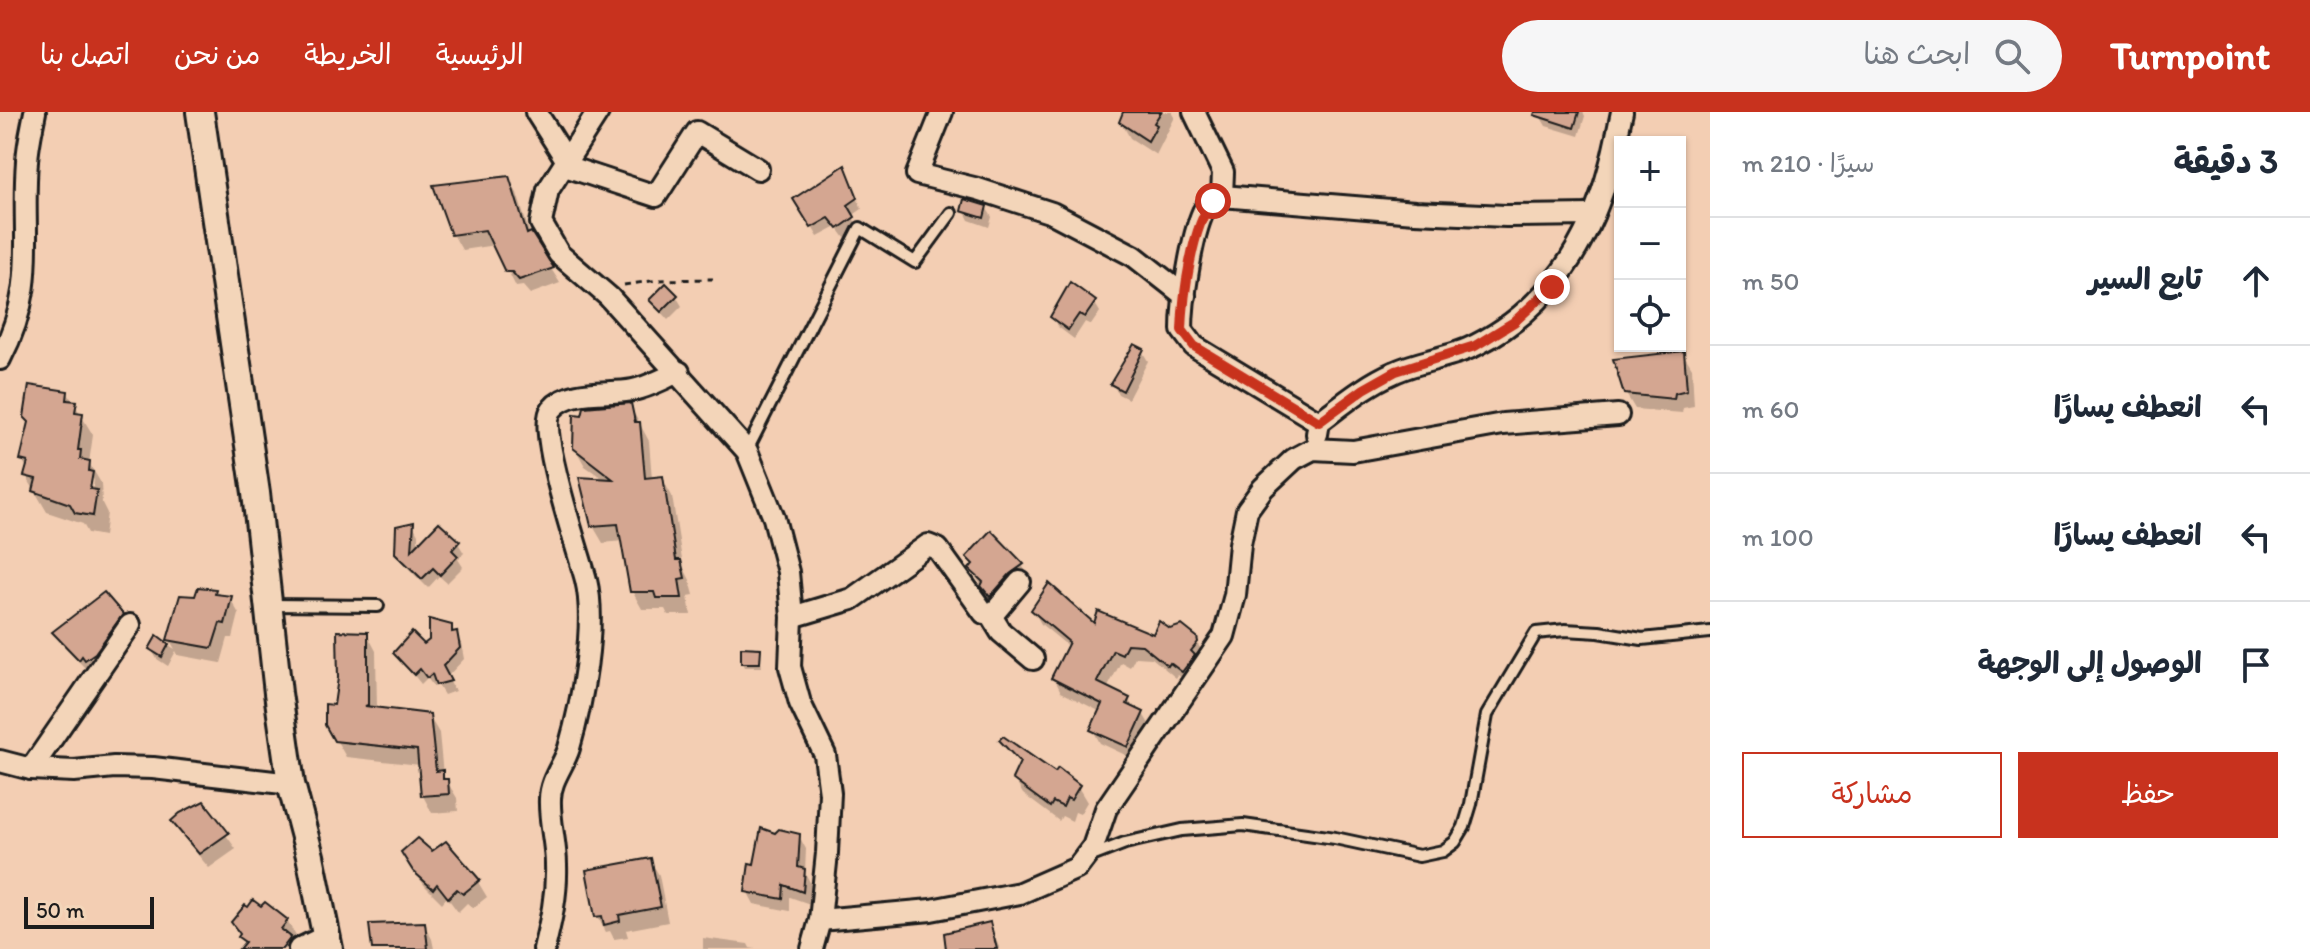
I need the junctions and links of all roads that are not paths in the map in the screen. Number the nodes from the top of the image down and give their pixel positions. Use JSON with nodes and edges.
{"nodes":[{"id":1,"x":35,"y":112,"type":"edge"},
{"id":2,"x":200,"y":112,"type":"edge"},
{"id":3,"x":536,"y":112,"type":"edge"},
{"id":4,"x":598,"y":112,"type":"edge"},
{"id":5,"x":942,"y":112,"type":"edge"},
{"id":6,"x":1194,"y":112,"type":"edge"},
{"id":7,"x":1622,"y":112,"type":"edge"},
{"id":8,"x":566,"y":164,"type":"junction"},
{"id":9,"x":758,"y":169,"type":"dead end"},
{"id":10,"x":1222,"y":196,"type":"junction"},
{"id":11,"x":951,"y":213,"type":"dead end"},
{"id":12,"x":1593,"y":215,"type":"junction"},
{"id":13,"x":1185,"y":296,"type":"junction"},
{"id":14,"x":0,"y":359,"type":"edge"},
{"id":15,"x":679,"y":372,"type":"junction"},
{"id":16,"x":1618,"y":415,"type":"dead end"},
{"id":17,"x":1319,"y":422,"type":"junction"},
{"id":18,"x":1313,"y":449,"type":"junction"},
{"id":19,"x":747,"y":451,"type":"junction"},
{"id":20,"x":1020,"y":582,"type":"dead end"},
{"id":21,"x":269,"y":605,"type":"junction"},
{"id":22,"x":378,"y":606,"type":"dead end"},
{"id":23,"x":990,"y":614,"type":"junction"},
{"id":24,"x":792,"y":617,"type":"junction"},
{"id":25,"x":130,"y":625,"type":"dead end"},
{"id":26,"x":1710,"y":632,"type":"edge"},
{"id":27,"x":1033,"y":659,"type":"dead end"},
{"id":28,"x":0,"y":761,"type":"edge"},
{"id":29,"x":31,"y":769,"type":"junction"},
{"id":30,"x":291,"y":784,"type":"junction"},
{"id":31,"x":1087,"y":857,"type":"junction"},
{"id":32,"x":820,"y":920,"type":"junction"},
{"id":33,"x":327,"y":943,"type":"edge"},
{"id":34,"x":299,"y":949,"type":"edge"},
{"id":35,"x":544,"y":949,"type":"edge"},
{"id":36,"x":812,"y":949,"type":"edge"}],
"edges":[{"from":1,"to":14,"type":"street"},
{"from":2,"to":21,"type":"street"},
{"from":3,"to":8,"type":"street"},
{"from":4,"to":8,"type":"street"},
{"from":5,"to":13,"type":"street"},
{"from":6,"to":10,"type":"street"},
{"from":7,"to":12,"type":"street"},
{"from":8,"to":9,"type":"street"},
{"from":8,"to":15,"type":"street"},
{"from":10,"to":12,"type":"street"},
{"from":10,"to":13,"type":"street"},
{"from":11,"to":19,"type":"lane"},
{"from":12,"to":17,"type":"street"},
{"from":13,"to":17,"type":"street"},
{"from":15,"to":19,"type":"street"},
{"from":15,"to":35,"type":"street"},
{"from":16,"to":18,"type":"street"},
{"from":17,"to":18,"type":"street"},
{"from":18,"to":31,"type":"street"},
{"from":19,"to":24,"type":"street"},
{"from":20,"to":23,"type":"street"},
{"from":21,"to":22,"type":"lane"},
{"from":21,"to":30,"type":"street"},
{"from":23,"to":24,"type":"street"},
{"from":23,"to":27,"type":"street"},
{"from":24,"to":32,"type":"street"},
{"from":25,"to":29,"type":"street"},
{"from":26,"to":31,"type":"lane"},
{"from":28,"to":29,"type":"street"},
{"from":29,"to":30,"type":"street"},
{"from":30,"to":33,"type":"street"},
{"from":31,"to":32,"type":"street"},
{"from":32,"to":36,"type":"street"},
{"from":33,"to":34,"type":"street"}]}
